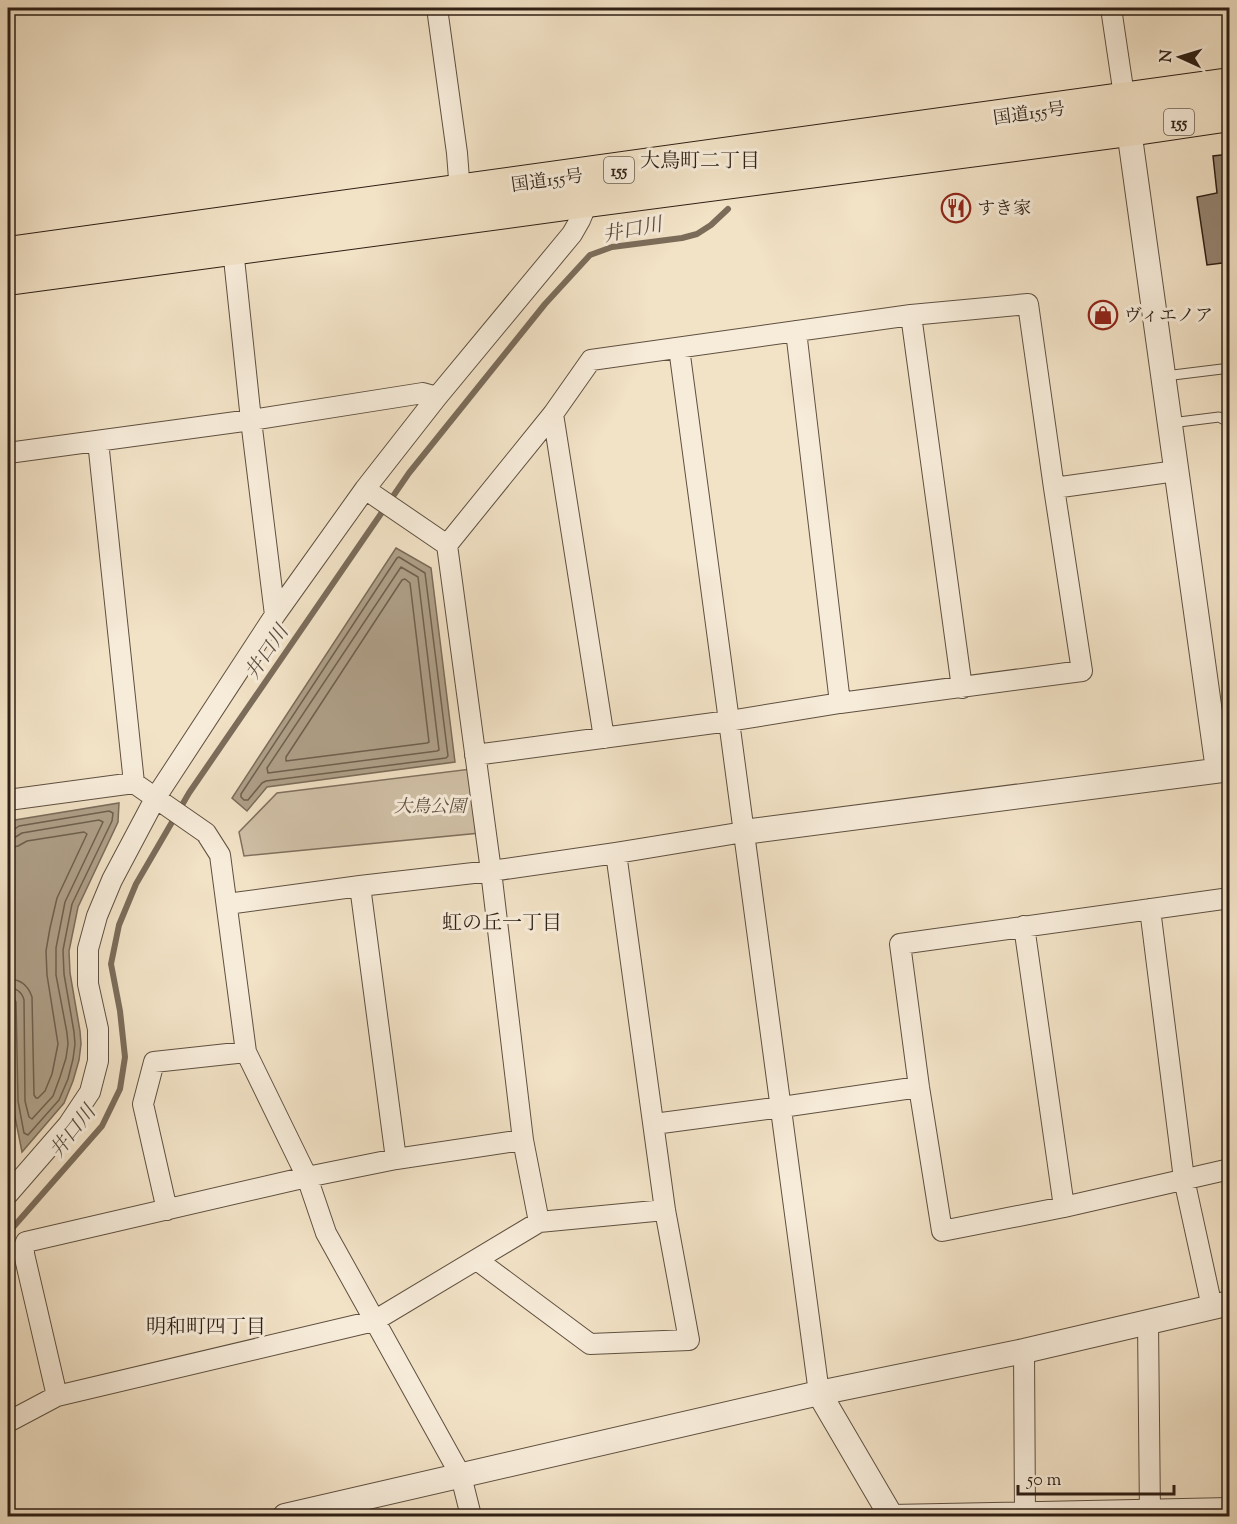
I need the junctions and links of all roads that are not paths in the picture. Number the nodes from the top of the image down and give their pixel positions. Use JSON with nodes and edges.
{"nodes":[{"id":1,"x":437,"y":8,"type":"edge"},
{"id":2,"x":1111,"y":8,"type":"edge"},
{"id":3,"x":1230,"y":84,"type":"edge"},
{"id":4,"x":1127,"y":115,"type":"junction"},
{"id":5,"x":1230,"y":115,"type":"edge"},
{"id":6,"x":460,"y":192,"type":"junction"},
{"id":7,"x":588,"y":201,"type":"junction"},
{"id":8,"x":233,"y":249,"type":"junction"},
{"id":9,"x":8,"y":253,"type":"edge"},
{"id":10,"x":8,"y":279,"type":"edge"},
{"id":11,"x":912,"y":315,"type":"junction"},
{"id":12,"x":796,"y":331,"type":"junction"},
{"id":13,"x":679,"y":348,"type":"junction"},
{"id":14,"x":1230,"y":368,"type":"edge"},
{"id":15,"x":1162,"y":376,"type":"junction"},
{"id":16,"x":437,"y":397,"type":"junction"},
{"id":17,"x":554,"y":414,"type":"junction"},
{"id":18,"x":251,"y":420,"type":"junction"},
{"id":19,"x":1169,"y":423,"type":"junction"},
{"id":20,"x":1230,"y":423,"type":"edge"},
{"id":21,"x":98,"y":441,"type":"junction"},
{"id":22,"x":8,"y":453,"type":"edge"},
{"id":23,"x":1176,"y":471,"type":"junction"},
{"id":24,"x":1054,"y":488,"type":"junction"},
{"id":25,"x":365,"y":489,"type":"junction"},
{"id":26,"x":447,"y":546,"type":"junction"},
{"id":27,"x":275,"y":615,"type":"junction"},
{"id":28,"x":962,"y":688,"type":"junction"},
{"id":29,"x":840,"y":703,"type":"junction"},
{"id":30,"x":729,"y":721,"type":"junction"},
{"id":31,"x":604,"y":738,"type":"junction"},
{"id":32,"x":475,"y":755,"type":"junction"},
{"id":33,"x":1224,"y":770,"type":"edge"},
{"id":34,"x":134,"y":783,"type":"junction"},
{"id":35,"x":156,"y":797,"type":"junction"},
{"id":36,"x":8,"y":800,"type":"edge"},
{"id":37,"x":744,"y":832,"type":"junction"},
{"id":38,"x":616,"y":853,"type":"junction"},
{"id":39,"x":491,"y":871,"type":"junction"},
{"id":40,"x":360,"y":886,"type":"junction"},
{"id":41,"x":1230,"y":898,"type":"edge"},
{"id":42,"x":227,"y":904,"type":"junction"},
{"id":43,"x":1150,"y":909,"type":"junction"},
{"id":44,"x":1024,"y":926,"type":"junction"},
{"id":45,"x":246,"y":1052,"type":"junction"},
{"id":46,"x":919,"y":1086,"type":"junction"},
{"id":47,"x":782,"y":1107,"type":"junction"},
{"id":48,"x":654,"y":1124,"type":"junction"},
{"id":49,"x":523,"y":1140,"type":"junction"},
{"id":50,"x":396,"y":1159,"type":"junction"},
{"id":51,"x":1230,"y":1169,"type":"edge"},
{"id":52,"x":307,"y":1177,"type":"junction"},
{"id":53,"x":1184,"y":1179,"type":"junction"},
{"id":54,"x":8,"y":1188,"type":"edge"},
{"id":55,"x":1064,"y":1207,"type":"junction"},
{"id":56,"x":167,"y":1210,"type":"junction"},
{"id":57,"x":665,"y":1210,"type":"junction"},
{"id":58,"x":539,"y":1222,"type":"junction"},
{"id":59,"x":477,"y":1260,"type":"junction"},
{"id":60,"x":1221,"y":1305,"type":"edge"},
{"id":61,"x":374,"y":1321,"type":"junction"},
{"id":62,"x":1148,"y":1322,"type":"junction"},
{"id":63,"x":1024,"y":1351,"type":"junction"},
{"id":64,"x":819,"y":1393,"type":"junction"},
{"id":65,"x":57,"y":1396,"type":"junction"},
{"id":66,"x":8,"y":1422,"type":"edge"},
{"id":67,"x":461,"y":1476,"type":"junction"},
{"id":68,"x":1230,"y":1508,"type":"edge"},
{"id":69,"x":1150,"y":1513,"type":"edge"},
{"id":70,"x":1025,"y":1514,"type":"edge"},
{"id":71,"x":285,"y":1516,"type":"edge"},
{"id":72,"x":471,"y":1516,"type":"edge"},
{"id":73,"x":890,"y":1516,"type":"edge"}],
"edges":[{"from":1,"to":6,"type":"street"},
{"from":2,"to":4,"type":"street"},
{"from":3,"to":4,"type":"highway","name":"国道155号","number":"155"},
{"from":4,"to":5,"type":"highway","name":"国道155号","number":"155"},
{"from":4,"to":6,"type":"highway","name":"国道155号","number":"155"},
{"from":4,"to":7,"type":"highway","name":"国道155号","number":"155"},
{"from":4,"to":15,"type":"street"},
{"from":6,"to":9,"type":"highway","name":"国道155号","number":"155"},
{"from":7,"to":8,"type":"highway","name":"国道155号","number":"155"},
{"from":7,"to":16,"type":"street"},
{"from":8,"to":10,"type":"highway","name":"国道155号","number":"155"},
{"from":8,"to":18,"type":"street"},
{"from":11,"to":12,"type":"street"},
{"from":11,"to":24,"type":"street"},
{"from":11,"to":28,"type":"street"},
{"from":12,"to":13,"type":"street"},
{"from":12,"to":29,"type":"street"},
{"from":13,"to":17,"type":"street"},
{"from":13,"to":30,"type":"street"},
{"from":14,"to":15,"type":"lane"},
{"from":15,"to":19,"type":"street"},
{"from":16,"to":18,"type":"street"},
{"from":16,"to":25,"type":"street"},
{"from":17,"to":26,"type":"street"},
{"from":17,"to":31,"type":"street"},
{"from":18,"to":21,"type":"street"},
{"from":18,"to":27,"type":"street"},
{"from":19,"to":20,"type":"lane"},
{"from":19,"to":23,"type":"street"},
{"from":21,"to":22,"type":"street"},
{"from":21,"to":34,"type":"street"},
{"from":23,"to":24,"type":"street"},
{"from":23,"to":33,"type":"street"},
{"from":24,"to":28,"type":"street"},
{"from":25,"to":26,"type":"street"},
{"from":25,"to":27,"type":"street"},
{"from":26,"to":32,"type":"street"},
{"from":27,"to":35,"type":"street"},
{"from":28,"to":29,"type":"street"},
{"from":29,"to":30,"type":"street"},
{"from":30,"to":31,"type":"street"},
{"from":30,"to":37,"type":"street"},
{"from":31,"to":32,"type":"street"},
{"from":32,"to":39,"type":"street"},
{"from":33,"to":37,"type":"street"},
{"from":34,"to":35,"type":"street"},
{"from":34,"to":36,"type":"street"},
{"from":35,"to":42,"type":"street"},
{"from":35,"to":54,"type":"street"},
{"from":37,"to":38,"type":"street"},
{"from":37,"to":47,"type":"street"},
{"from":38,"to":39,"type":"street"},
{"from":38,"to":48,"type":"street"},
{"from":39,"to":40,"type":"street"},
{"from":39,"to":49,"type":"street"},
{"from":40,"to":42,"type":"street"},
{"from":40,"to":50,"type":"street"},
{"from":41,"to":43,"type":"street"},
{"from":42,"to":45,"type":"street"},
{"from":43,"to":44,"type":"street"},
{"from":43,"to":53,"type":"street"},
{"from":44,"to":46,"type":"street"},
{"from":44,"to":55,"type":"street"},
{"from":45,"to":52,"type":"street"},
{"from":45,"to":56,"type":"street"},
{"from":46,"to":47,"type":"street"},
{"from":46,"to":55,"type":"street"},
{"from":47,"to":48,"type":"street"},
{"from":47,"to":64,"type":"street"},
{"from":48,"to":57,"type":"street"},
{"from":49,"to":50,"type":"street"},
{"from":49,"to":58,"type":"street"},
{"from":50,"to":52,"type":"street"},
{"from":51,"to":53,"type":"street"},
{"from":52,"to":56,"type":"street"},
{"from":52,"to":61,"type":"street"},
{"from":53,"to":55,"type":"street"},
{"from":53,"to":60,"type":"street"},
{"from":56,"to":65,"type":"street"},
{"from":57,"to":58,"type":"street"},
{"from":57,"to":59,"type":"street"},
{"from":58,"to":59,"type":"street"},
{"from":59,"to":61,"type":"street"},
{"from":60,"to":62,"type":"street"},
{"from":61,"to":65,"type":"street"},
{"from":61,"to":67,"type":"street"},
{"from":62,"to":63,"type":"street"},
{"from":62,"to":69,"type":"street"},
{"from":63,"to":64,"type":"street"},
{"from":63,"to":70,"type":"street"},
{"from":64,"to":67,"type":"street"},
{"from":64,"to":73,"type":"street"},
{"from":65,"to":66,"type":"street"},
{"from":67,"to":71,"type":"street"},
{"from":67,"to":72,"type":"street"},
{"from":68,"to":69,"type":"street"},
{"from":69,"to":70,"type":"street"},
{"from":70,"to":73,"type":"street"}]}
